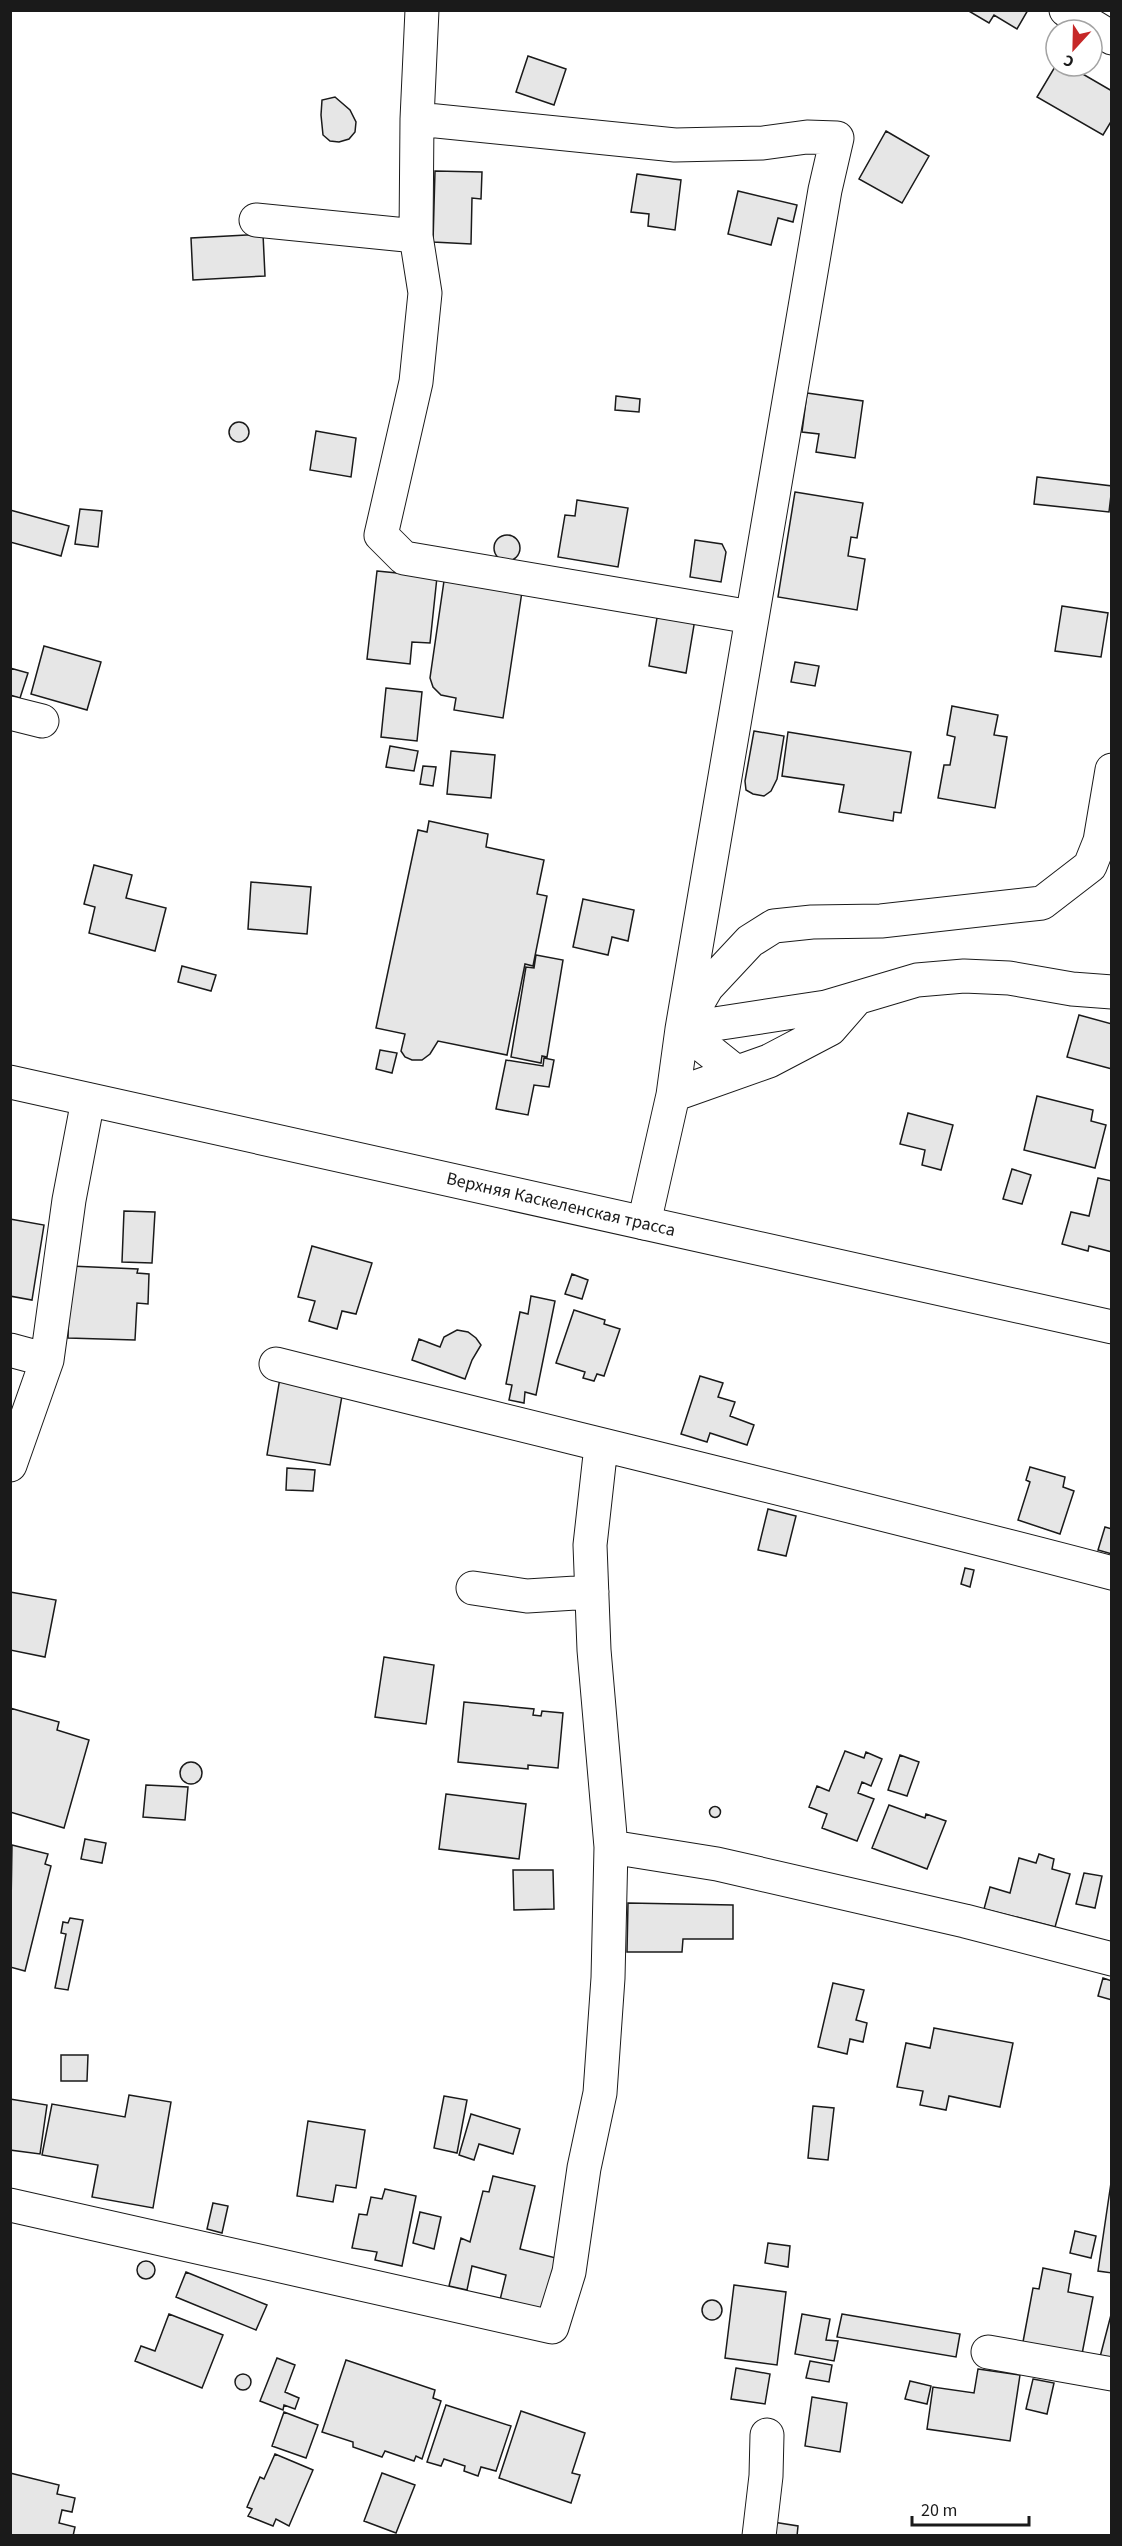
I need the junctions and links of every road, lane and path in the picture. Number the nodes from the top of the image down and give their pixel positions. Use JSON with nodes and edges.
{"nodes":[{"id":1,"x":422,"y":10,"type":"edge"},
{"id":2,"x":1066,"y":10,"type":"edge"},
{"id":3,"x":1112,"y":38,"type":"edge"},
{"id":4,"x":417,"y":119,"type":"junction"},
{"id":5,"x":256,"y":220,"type":"dead end"},
{"id":6,"x":416,"y":236,"type":"junction"},
{"id":7,"x":751,"y":618,"type":"junction"},
{"id":8,"x":10,"y":713,"type":"edge"},
{"id":9,"x":42,"y":721,"type":"dead end"},
{"id":10,"x":1112,"y":770,"type":"edge"},
{"id":11,"x":1112,"y":992,"type":"edge"},
{"id":12,"x":857,"y":998,"type":"junction"},
{"id":13,"x":682,"y":1029,"type":"junction"},
{"id":14,"x":736,"y":1072,"type":"junction"},
{"id":15,"x":10,"y":1082,"type":"edge"},
{"id":16,"x":673,"y":1095,"type":"junction"},
{"id":17,"x":88,"y":1100,"type":"junction"},
{"id":18,"x":644,"y":1223,"type":"junction"},
{"id":19,"x":1112,"y":1327,"type":"edge"},
{"id":20,"x":10,"y":1350,"type":"edge"},
{"id":21,"x":47,"y":1360,"type":"junction"},
{"id":22,"x":276,"y":1364,"type":"dead end"},
{"id":23,"x":601,"y":1446,"type":"junction"},
{"id":24,"x":10,"y":1465,"type":"edge"},
{"id":25,"x":1112,"y":1573,"type":"edge"},
{"id":26,"x":473,"y":1588,"type":"dead end"},
{"id":27,"x":592,"y":1592,"type":"junction"},
{"id":28,"x":611,"y":1847,"type":"junction"},
{"id":29,"x":1112,"y":1959,"type":"edge"},
{"id":30,"x":10,"y":2205,"type":"edge"},
{"id":31,"x":988,"y":2352,"type":"dead end"},
{"id":32,"x":1112,"y":2374,"type":"edge"},
{"id":33,"x":767,"y":2435,"type":"dead end"},
{"id":34,"x":759,"y":2535,"type":"edge"}],
"edges":[{"from":1,"to":4,"type":"street"},
{"from":2,"to":3,"type":"street"},
{"from":4,"to":6,"type":"street"},
{"from":4,"to":7,"type":"street"},
{"from":5,"to":6,"type":"street"},
{"from":6,"to":7,"type":"street"},
{"from":7,"to":13,"type":"street"},
{"from":8,"to":9,"type":"street"},
{"from":10,"to":13,"type":"street"},
{"from":11,"to":12,"type":"street"},
{"from":12,"to":13,"type":"street"},
{"from":12,"to":14,"type":"street"},
{"from":13,"to":14,"type":"street"},
{"from":13,"to":16,"type":"street"},
{"from":14,"to":16,"type":"street"},
{"from":15,"to":17,"type":"street","name":"Верхняя Каскеленская трасса"},
{"from":16,"to":18,"type":"street"},
{"from":17,"to":18,"type":"street","name":"Верхняя Каскеленская трасса"},
{"from":17,"to":21,"type":"street"},
{"from":18,"to":19,"type":"street","name":"Верхняя Каскеленская трасса"},
{"from":20,"to":21,"type":"street"},
{"from":21,"to":24,"type":"street"},
{"from":22,"to":23,"type":"street"},
{"from":23,"to":25,"type":"street"},
{"from":23,"to":27,"type":"street"},
{"from":26,"to":27,"type":"street"},
{"from":27,"to":28,"type":"street"},
{"from":28,"to":29,"type":"street"},
{"from":28,"to":30,"type":"street"},
{"from":31,"to":32,"type":"street"},
{"from":33,"to":34,"type":"street"}]}
